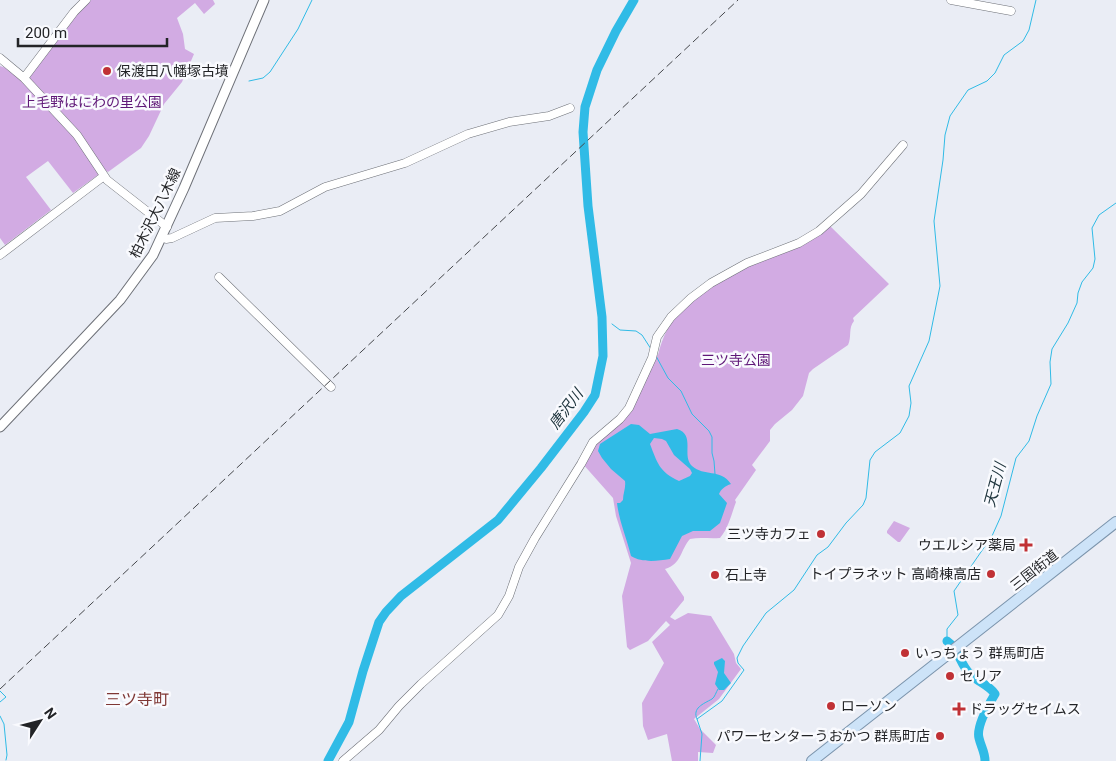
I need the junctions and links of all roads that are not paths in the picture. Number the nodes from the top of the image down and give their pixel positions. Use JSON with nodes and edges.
{"nodes":[{"id":1,"x":86,"y":0,"type":"edge"},
{"id":2,"x":264,"y":0,"type":"edge"},
{"id":3,"x":951,"y":0,"type":"edge"},
{"id":4,"x":1011,"y":11,"type":"dead end"},
{"id":5,"x":0,"y":58,"type":"edge"},
{"id":6,"x":24,"y":78,"type":"junction"},
{"id":7,"x":570,"y":108,"type":"dead end"},
{"id":8,"x":903,"y":145,"type":"dead end"},
{"id":9,"x":104,"y":176,"type":"junction"},
{"id":10,"x":167,"y":227,"type":"junction"},
{"id":11,"x":162,"y":237,"type":"junction"},
{"id":12,"x":0,"y":255,"type":"edge"},
{"id":13,"x":219,"y":277,"type":"dead end"},
{"id":14,"x":331,"y":387,"type":"dead end"},
{"id":15,"x":0,"y":427,"type":"edge"},
{"id":16,"x":1116,"y":522,"type":"edge"},
{"id":17,"x":343,"y":761,"type":"edge"},
{"id":18,"x":812,"y":761,"type":"edge"}],
"edges":[{"from":1,"to":6,"type":"street"},
{"from":2,"to":10,"type":"main road","name":"柏木沢大八木線"},
{"from":3,"to":4,"type":"street"},
{"from":5,"to":6,"type":"street"},
{"from":6,"to":9,"type":"street"},
{"from":7,"to":11,"type":"street"},
{"from":8,"to":17,"type":"street"},
{"from":9,"to":10,"type":"street"},
{"from":9,"to":12,"type":"street"},
{"from":10,"to":11,"type":"main road","name":"柏木沢大八木線"},
{"from":11,"to":15,"type":"main road","name":"柏木沢大八木線"},
{"from":13,"to":14,"type":"street"},
{"from":16,"to":18,"type":"main road","name":"三国街道"}]}
